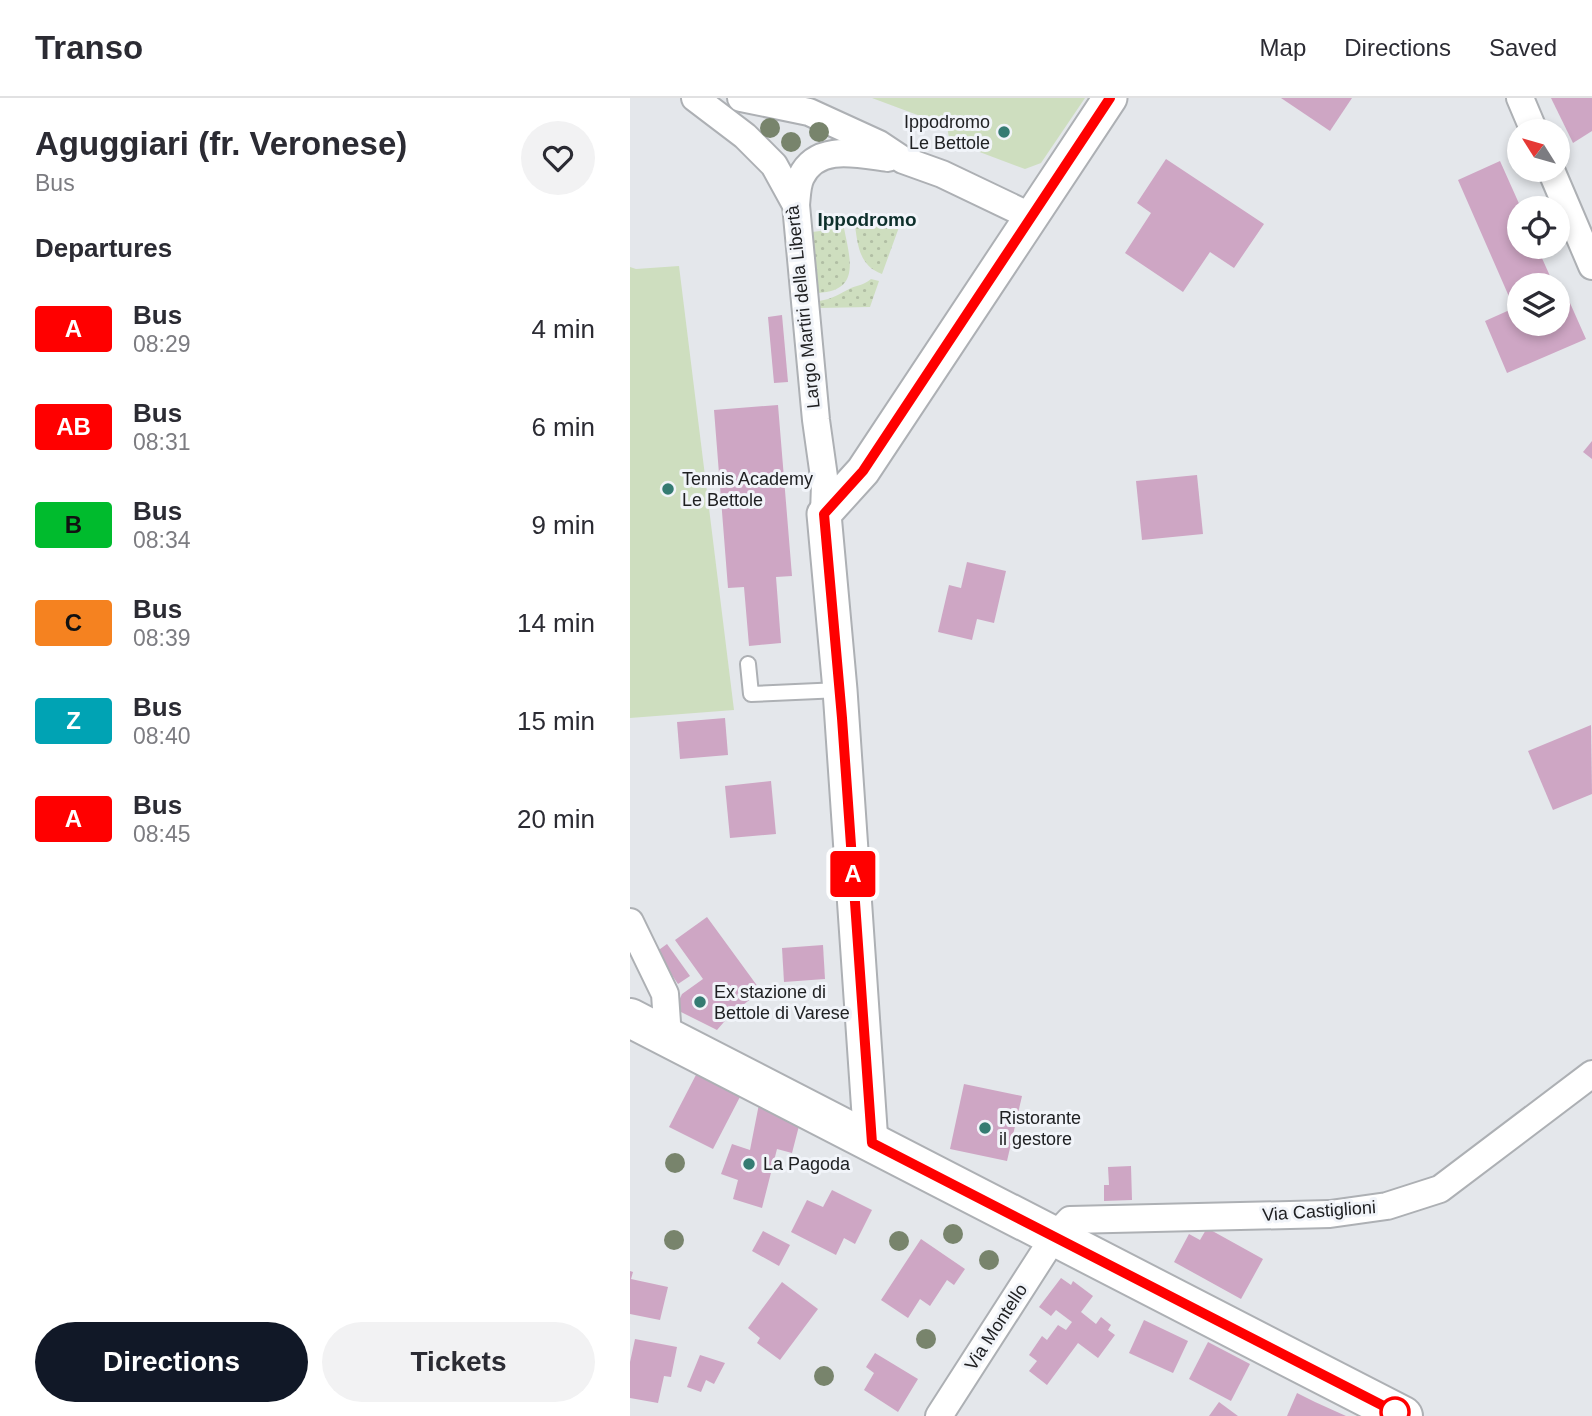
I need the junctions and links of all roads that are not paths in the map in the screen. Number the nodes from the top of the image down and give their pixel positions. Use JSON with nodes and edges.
{"nodes":[{"id":1,"x":695,"y":98,"type":"edge"},
{"id":2,"x":741,"y":98,"type":"edge"},
{"id":3,"x":1110,"y":98,"type":"edge"},
{"id":4,"x":1520,"y":98,"type":"edge"},
{"id":5,"x":1529,"y":119,"type":"edge"},
{"id":6,"x":903,"y":160,"type":"junction"},
{"id":7,"x":1556,"y":182,"type":"edge"},
{"id":8,"x":796,"y":205,"type":"junction"},
{"id":9,"x":1030,"y":216,"type":"junction"},
{"id":10,"x":1592,"y":266,"type":"edge"},
{"id":11,"x":824,"y":514,"type":"junction"},
{"id":12,"x":748,"y":664,"type":"dead end"},
{"id":13,"x":839,"y":690,"type":"junction"},
{"id":14,"x":630,"y":922,"type":"edge"},
{"id":15,"x":630,"y":1018,"type":"edge"},
{"id":16,"x":668,"y":1037,"type":"junction"},
{"id":17,"x":1592,"y":1074,"type":"edge"},
{"id":18,"x":872,"y":1143,"type":"junction"},
{"id":19,"x":1054,"y":1237,"type":"junction"},
{"id":20,"x":939,"y":1416,"type":"edge"},
{"id":21,"x":1403,"y":1416,"type":"edge"}],
"edges":[{"from":1,"to":8,"type":"street","name":"Largo Martiri della Libertà"},
{"from":2,"to":6,"type":"street"},
{"from":3,"to":9,"type":"street"},
{"from":4,"to":5,"type":"street"},
{"from":6,"to":8,"type":"street"},
{"from":6,"to":9,"type":"street"},
{"from":7,"to":10,"type":"street"},
{"from":8,"to":11,"type":"street","name":"Largo Martiri della Libertà"},
{"from":9,"to":11,"type":"street"},
{"from":11,"to":13,"type":"street"},
{"from":12,"to":13,"type":"lane"},
{"from":13,"to":18,"type":"street"},
{"from":14,"to":16,"type":"street"},
{"from":15,"to":16,"type":"main road"},
{"from":16,"to":18,"type":"main road"},
{"from":17,"to":19,"type":"street","name":"Via Castiglioni"},
{"from":18,"to":19,"type":"main road"},
{"from":19,"to":20,"type":"street","name":"Via Montello"},
{"from":19,"to":21,"type":"main road"}]}
